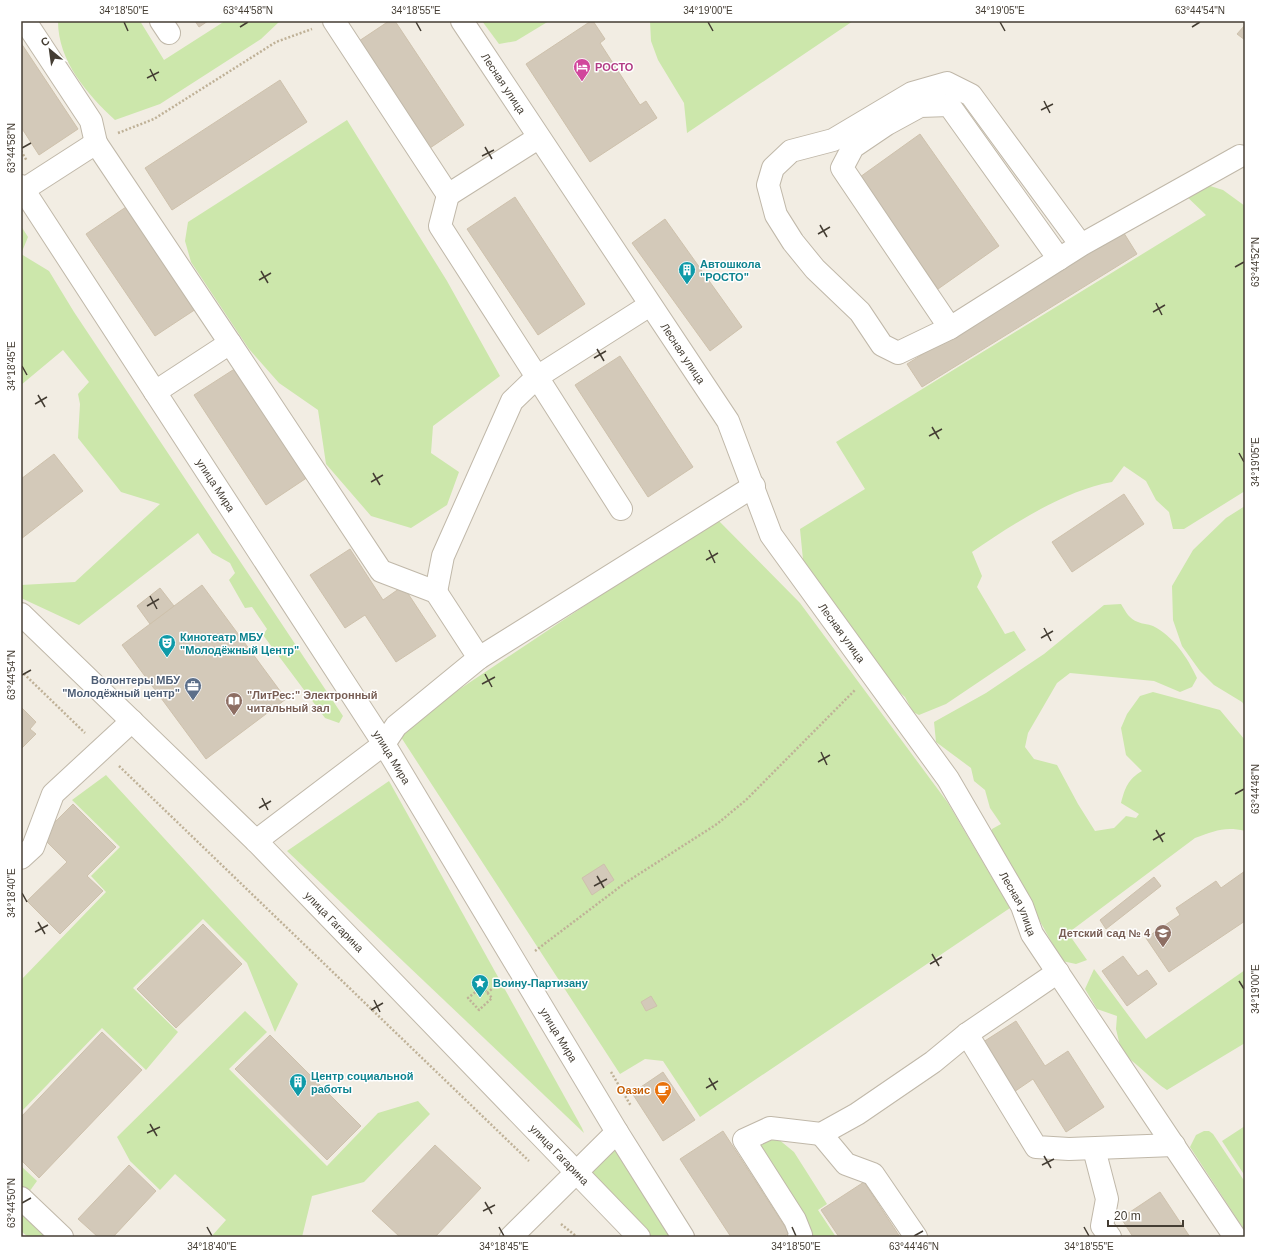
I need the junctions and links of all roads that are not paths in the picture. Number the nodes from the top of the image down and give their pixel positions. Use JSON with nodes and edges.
{"nodes":[{"id":1,"x":25,"y":21,"type":"edge"},
{"id":2,"x":334,"y":21,"type":"edge"},
{"id":3,"x":462,"y":21,"type":"edge"},
{"id":4,"x":538,"y":138,"type":"junction"},
{"id":5,"x":96,"y":142,"type":"junction"},
{"id":6,"x":1240,"y":156,"type":"dead end"},
{"id":7,"x":22,"y":188,"type":"edge"},
{"id":8,"x":448,"y":195,"type":"junction"},
{"id":9,"x":1081,"y":245,"type":"junction"},
{"id":10,"x":1059,"y":259,"type":"junction"},
{"id":11,"x":650,"y":305,"type":"junction"},
{"id":12,"x":950,"y":328,"type":"junction"},
{"id":13,"x":230,"y":343,"type":"junction"},
{"id":14,"x":537,"y":377,"type":"junction"},
{"id":15,"x":155,"y":392,"type":"junction"},
{"id":16,"x":754,"y":486,"type":"junction"},
{"id":17,"x":621,"y":510,"type":"dead end"},
{"id":18,"x":436,"y":592,"type":"junction"},
{"id":19,"x":21,"y":614,"type":"edge"},
{"id":20,"x":479,"y":658,"type":"junction"},
{"id":21,"x":132,"y":721,"type":"junction"},
{"id":22,"x":384,"y":744,"type":"junction"},
{"id":23,"x":256,"y":841,"type":"junction"},
{"id":24,"x":21,"y":858,"type":"edge"},
{"id":25,"x":1058,"y":972,"type":"junction"},
{"id":26,"x":967,"y":1034,"type":"junction"},
{"id":27,"x":617,"y":1132,"type":"junction"},
{"id":28,"x":821,"y":1134,"type":"junction"},
{"id":29,"x":1174,"y":1145,"type":"junction"},
{"id":30,"x":1094,"y":1149,"type":"junction"},
{"id":31,"x":576,"y":1173,"type":"junction"},
{"id":32,"x":21,"y":1198,"type":"edge"},
{"id":33,"x":62,"y":1237,"type":"edge"},
{"id":34,"x":512,"y":1237,"type":"edge"},
{"id":35,"x":639,"y":1237,"type":"edge"},
{"id":36,"x":683,"y":1237,"type":"edge"},
{"id":37,"x":799,"y":1237,"type":"edge"},
{"id":38,"x":916,"y":1237,"type":"edge"},
{"id":39,"x":1110,"y":1237,"type":"edge"},
{"id":40,"x":1235,"y":1237,"type":"edge"}],
"edges":[{"from":1,"to":5,"type":"street"},
{"from":2,"to":8,"type":"street"},
{"from":3,"to":4,"type":"street","name":"Лесная улица"},
{"from":4,"to":8,"type":"street"},
{"from":4,"to":11,"type":"street","name":"Лесная улица"},
{"from":5,"to":7,"type":"street"},
{"from":5,"to":13,"type":"street"},
{"from":6,"to":9,"type":"street"},
{"from":7,"to":15,"type":"street","name":"улица Мира"},
{"from":8,"to":14,"type":"street"},
{"from":9,"to":10,"type":"street"},
{"from":9,"to":12,"type":"street"},
{"from":10,"to":12,"type":"street"},
{"from":10,"to":12,"type":"street"},
{"from":11,"to":14,"type":"street"},
{"from":11,"to":16,"type":"street","name":"Лесная улица"},
{"from":13,"to":15,"type":"street"},
{"from":13,"to":18,"type":"street"},
{"from":14,"to":17,"type":"street"},
{"from":14,"to":18,"type":"street"},
{"from":15,"to":22,"type":"street","name":"улица Мира"},
{"from":16,"to":20,"type":"street"},
{"from":16,"to":25,"type":"street","name":"Лесная улица"},
{"from":18,"to":20,"type":"street"},
{"from":19,"to":21,"type":"street","name":"улица Гагарина"},
{"from":20,"to":22,"type":"street"},
{"from":21,"to":23,"type":"street","name":"улица Гагарина"},
{"from":21,"to":24,"type":"street"},
{"from":22,"to":23,"type":"street"},
{"from":22,"to":27,"type":"street","name":"улица Мира"},
{"from":23,"to":31,"type":"street","name":"улица Гагарина"},
{"from":25,"to":26,"type":"street"},
{"from":25,"to":29,"type":"street","name":"Лесная улица"},
{"from":26,"to":28,"type":"street"},
{"from":26,"to":30,"type":"street"},
{"from":27,"to":31,"type":"street"},
{"from":27,"to":36,"type":"street","name":"улица Мира"},
{"from":28,"to":37,"type":"street"},
{"from":28,"to":38,"type":"street"},
{"from":29,"to":30,"type":"street"},
{"from":29,"to":40,"type":"street","name":"Лесная улица"},
{"from":30,"to":39,"type":"street"},
{"from":31,"to":34,"type":"street"},
{"from":31,"to":35,"type":"street","name":"улица Гагарина"},
{"from":32,"to":33,"type":"street"}]}
